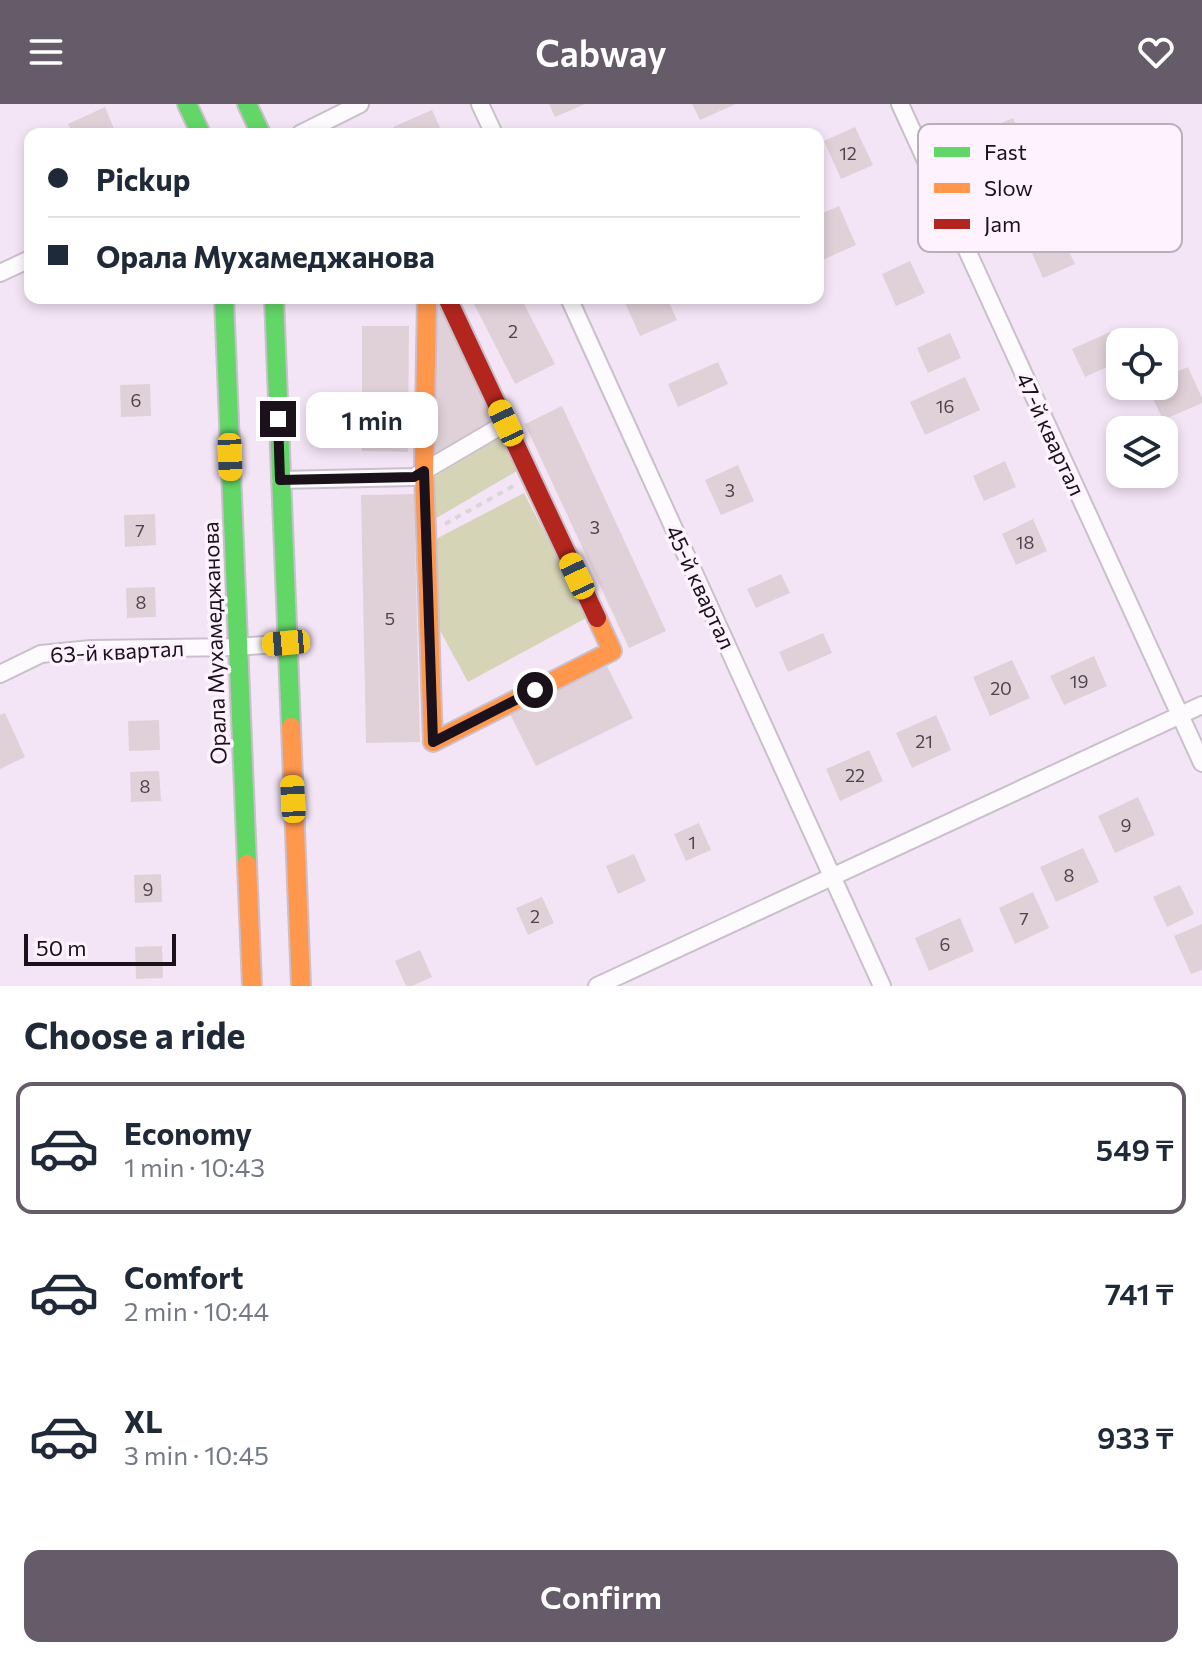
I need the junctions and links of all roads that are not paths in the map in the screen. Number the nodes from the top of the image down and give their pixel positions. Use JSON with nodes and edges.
{"nodes":[{"id":1,"x":187,"y":104,"type":"edge"},
{"id":2,"x":247,"y":104,"type":"edge"},
{"id":3,"x":360,"y":104,"type":"edge"},
{"id":4,"x":480,"y":104,"type":"edge"},
{"id":5,"x":900,"y":104,"type":"edge"},
{"id":6,"x":198,"y":128,"type":"edge"},
{"id":7,"x":258,"y":128,"type":"edge"},
{"id":8,"x":312,"y":128,"type":"edge"},
{"id":9,"x":491,"y":128,"type":"edge"},
{"id":10,"x":918,"y":143,"type":"edge"},
{"id":11,"x":968,"y":252,"type":"edge"},
{"id":12,"x":24,"y":262,"type":"edge"},
{"id":13,"x":0,"y":273,"type":"edge"},
{"id":14,"x":224,"y":304,"type":"edge"},
{"id":15,"x":274,"y":304,"type":"edge"},
{"id":16,"x":427,"y":304,"type":"edge"},
{"id":17,"x":450,"y":304,"type":"edge"},
{"id":18,"x":572,"y":304,"type":"edge"},
{"id":19,"x":506,"y":423,"type":"junction"},
{"id":20,"x":424,"y":471,"type":"junction"},
{"id":21,"x":280,"y":480,"type":"junction"},
{"id":22,"x":286,"y":643,"type":"junction"},
{"id":23,"x":238,"y":647,"type":"junction"},
{"id":24,"x":0,"y":674,"type":"edge"},
{"id":25,"x":1202,"y":705,"type":"edge"},
{"id":26,"x":1180,"y":715,"type":"junction"},
{"id":27,"x":1202,"y":763,"type":"edge"},
{"id":28,"x":833,"y":876,"type":"junction"},
{"id":29,"x":252,"y":986,"type":"edge"},
{"id":30,"x":301,"y":986,"type":"edge"},
{"id":31,"x":597,"y":986,"type":"edge"},
{"id":32,"x":882,"y":986,"type":"edge"}],
"edges":[{"from":1,"to":6,"type":"street"},
{"from":2,"to":7,"type":"street"},
{"from":3,"to":8,"type":"street"},
{"from":4,"to":9,"type":"street"},
{"from":5,"to":10,"type":"street","name":"47-й квартал"},
{"from":11,"to":26,"type":"street","name":"47-й квартал"},
{"from":12,"to":13,"type":"street"},
{"from":14,"to":23,"type":"street","name":"Орала Мухамеджанова"},
{"from":15,"to":21,"type":"street"},
{"from":16,"to":20,"type":"street"},
{"from":17,"to":19,"type":"street"},
{"from":18,"to":28,"type":"street","name":"45-й квартал"},
{"from":19,"to":20,"type":"street"},
{"from":19,"to":20,"type":"street"},
{"from":20,"to":21,"type":"street"},
{"from":21,"to":22,"type":"street"},
{"from":22,"to":23,"type":"street","name":"63-й квартал"},
{"from":22,"to":30,"type":"street"},
{"from":23,"to":24,"type":"street","name":"63-й квартал"},
{"from":23,"to":29,"type":"street","name":"Орала Мухамеджанова"},
{"from":25,"to":26,"type":"street"},
{"from":26,"to":27,"type":"street","name":"47-й квартал"},
{"from":26,"to":28,"type":"street"},
{"from":28,"to":31,"type":"street"},
{"from":28,"to":32,"type":"street","name":"45-й квартал"}]}
